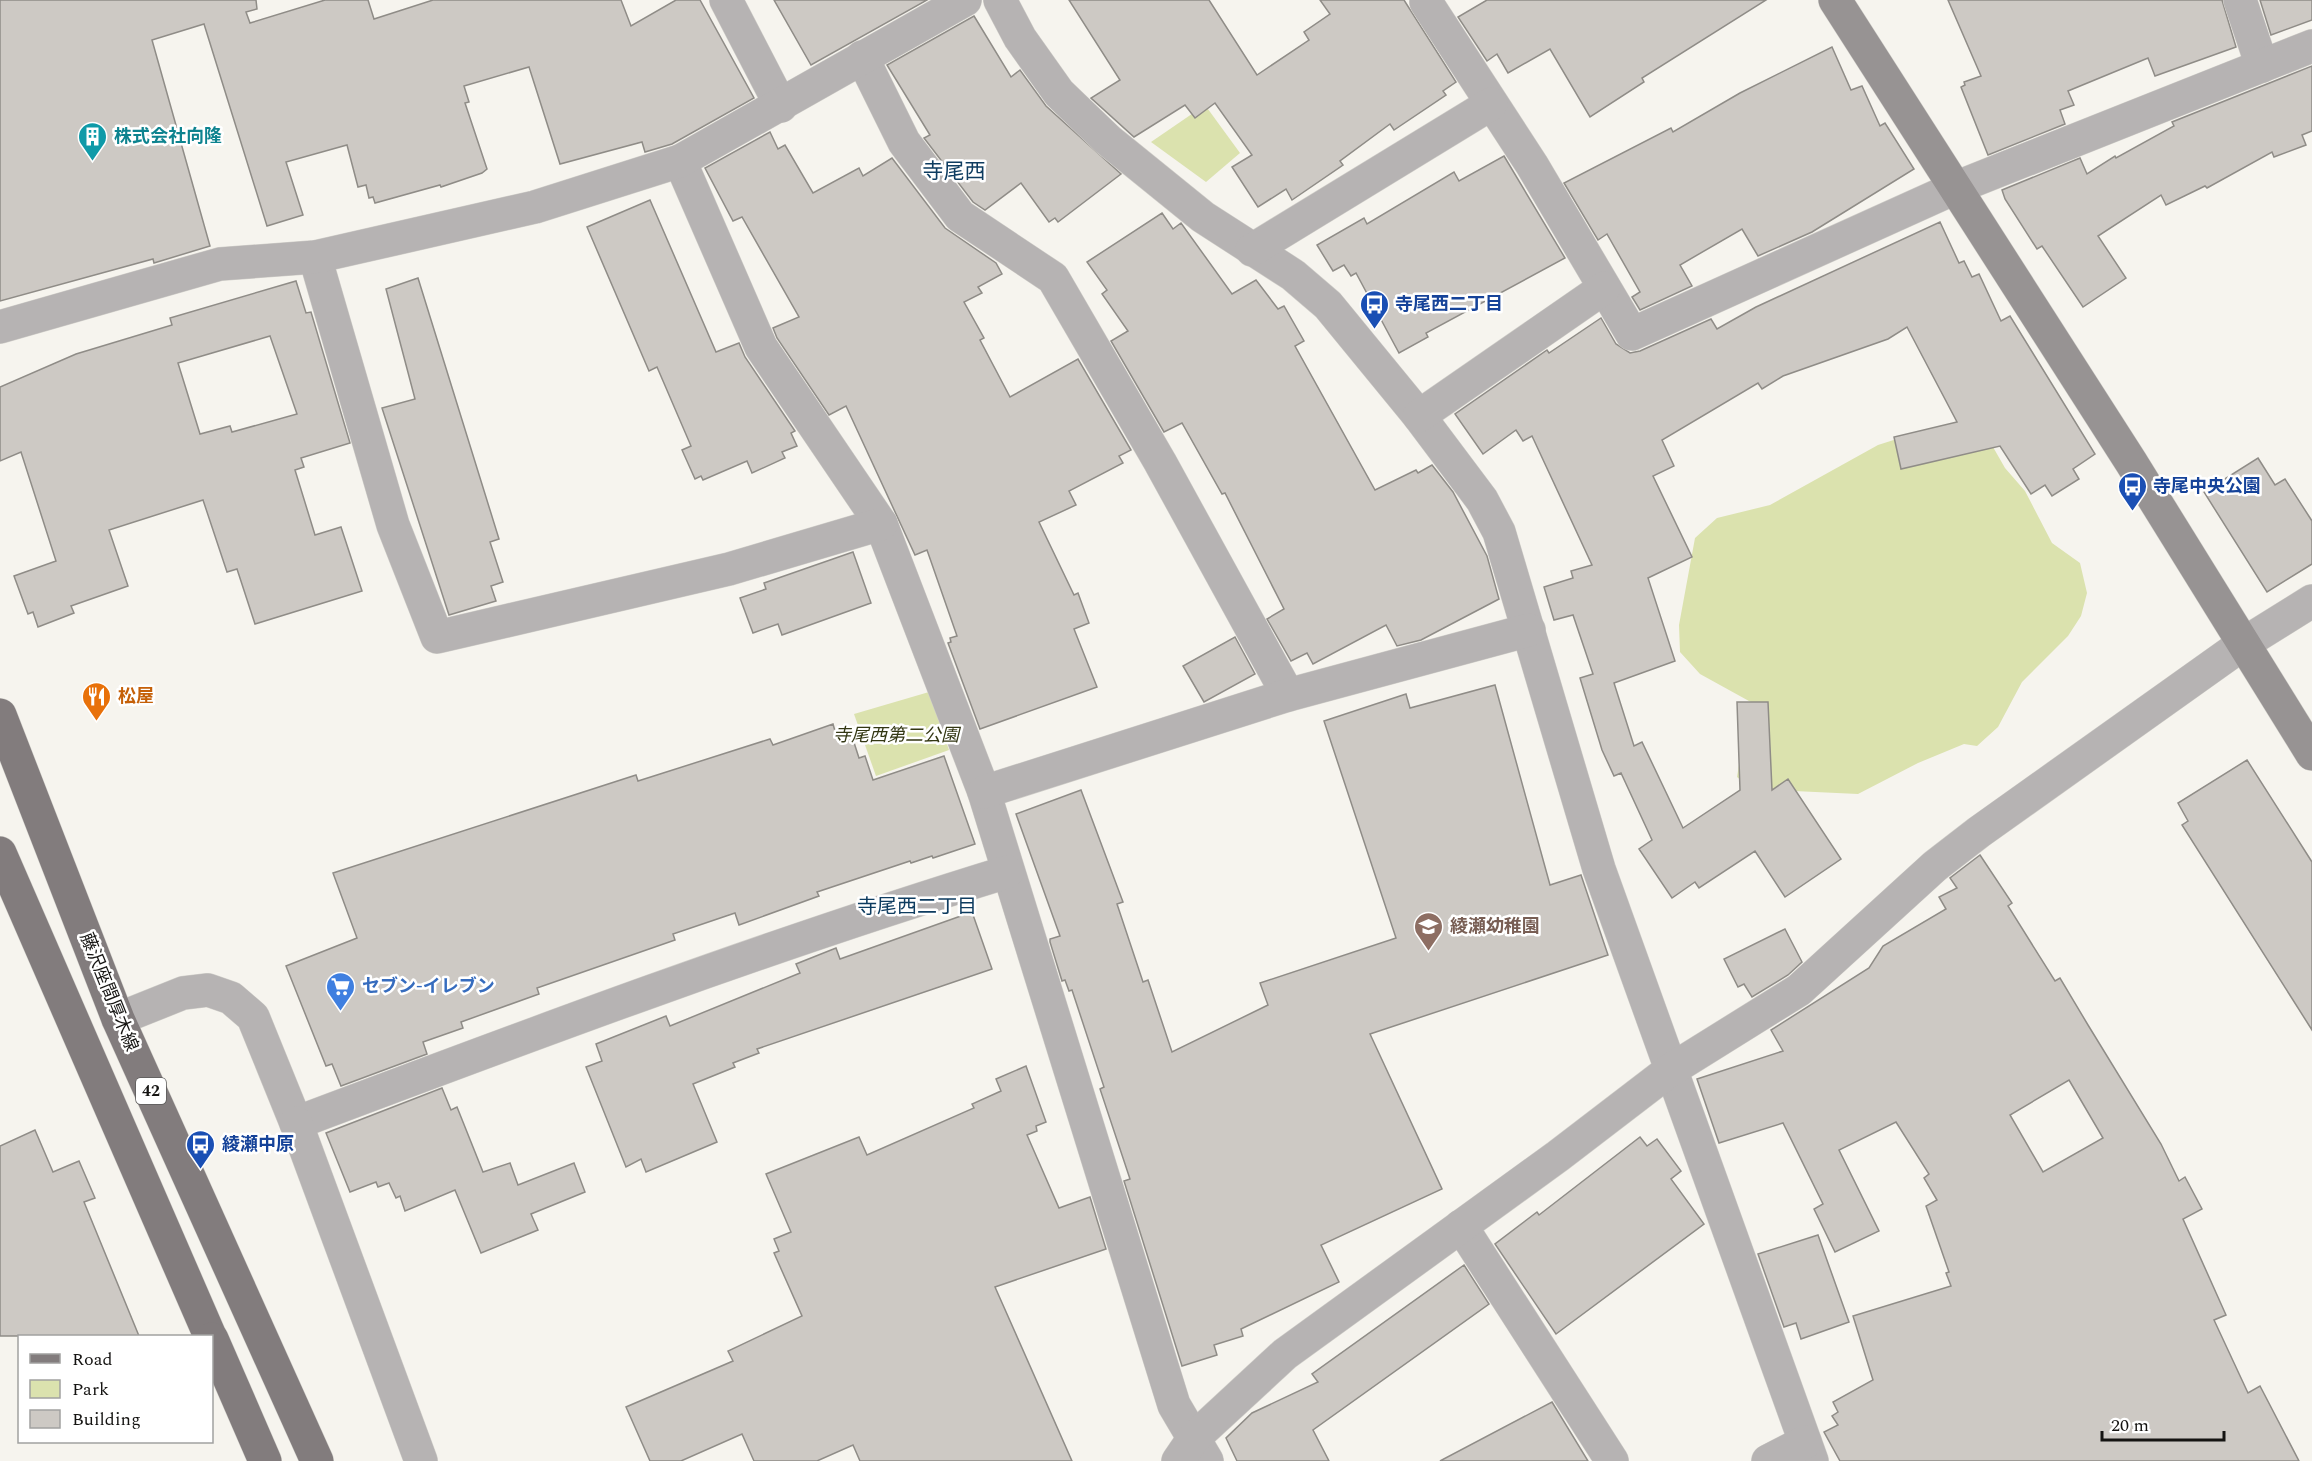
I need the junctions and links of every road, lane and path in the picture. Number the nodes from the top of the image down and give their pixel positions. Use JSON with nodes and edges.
{"nodes":[{"id":1,"x":726,"y":0,"type":"edge"},
{"id":2,"x":965,"y":0,"type":"edge"},
{"id":3,"x":1000,"y":0,"type":"edge"},
{"id":4,"x":1835,"y":0,"type":"edge"},
{"id":5,"x":2240,"y":0,"type":"edge"},
{"id":6,"x":1426,"y":2,"type":"dead end"},
{"id":7,"x":2312,"y":46,"type":"edge"},
{"id":8,"x":862,"y":57,"type":"junction"},
{"id":9,"x":2262,"y":66,"type":"junction"},
{"id":10,"x":1491,"y":104,"type":"junction"},
{"id":11,"x":782,"y":106,"type":"junction"},
{"id":12,"x":680,"y":161,"type":"junction"},
{"id":13,"x":1954,"y":188,"type":"junction"},
{"id":14,"x":1252,"y":250,"type":"junction"},
{"id":15,"x":315,"y":257,"type":"junction"},
{"id":16,"x":1604,"y":288,"type":"junction"},
{"id":17,"x":0,"y":327,"type":"edge"},
{"id":18,"x":1419,"y":417,"type":"junction"},
{"id":19,"x":881,"y":524,"type":"junction"},
{"id":20,"x":2312,"y":602,"type":"edge"},
{"id":21,"x":1529,"y":630,"type":"junction"},
{"id":22,"x":2243,"y":644,"type":"junction"},
{"id":23,"x":1288,"y":695,"type":"junction"},
{"id":24,"x":0,"y":715,"type":"edge"},
{"id":25,"x":2312,"y":754,"type":"edge"},
{"id":26,"x":984,"y":792,"type":"junction"},
{"id":27,"x":0,"y":853,"type":"edge"},
{"id":28,"x":1007,"y":872,"type":"junction"},
{"id":29,"x":118,"y":1019,"type":"junction"},
{"id":30,"x":1669,"y":1071,"type":"junction"},
{"id":31,"x":296,"y":1123,"type":"junction"},
{"id":32,"x":1461,"y":1226,"type":"junction"},
{"id":33,"x":210,"y":1335,"type":"edge"},
{"id":34,"x":213,"y":1343,"type":"edge"},
{"id":35,"x":1808,"y":1451,"type":"edge"},
{"id":36,"x":1193,"y":1454,"type":"edge"},
{"id":37,"x":265,"y":1461,"type":"edge"},
{"id":38,"x":317,"y":1461,"type":"edge"},
{"id":39,"x":421,"y":1461,"type":"edge"},
{"id":40,"x":1612,"y":1461,"type":"edge"},
{"id":41,"x":1768,"y":1461,"type":"edge"}],
"edges":[{"from":1,"to":11,"type":"street"},
{"from":2,"to":8,"type":"street"},
{"from":3,"to":14,"type":"street"},
{"from":4,"to":13,"type":"street"},
{"from":5,"to":9,"type":"street"},
{"from":6,"to":10,"type":"street"},
{"from":7,"to":9,"type":"street"},
{"from":8,"to":11,"type":"street"},
{"from":8,"to":23,"type":"street"},
{"from":9,"to":13,"type":"street"},
{"from":10,"to":14,"type":"street"},
{"from":10,"to":16,"type":"street"},
{"from":11,"to":12,"type":"street"},
{"from":12,"to":15,"type":"street"},
{"from":12,"to":19,"type":"street"},
{"from":13,"to":16,"type":"street"},
{"from":13,"to":22,"type":"street"},
{"from":14,"to":18,"type":"street"},
{"from":15,"to":17,"type":"street"},
{"from":15,"to":19,"type":"street"},
{"from":16,"to":18,"type":"street"},
{"from":18,"to":21,"type":"street"},
{"from":19,"to":26,"type":"street"},
{"from":20,"to":22,"type":"street"},
{"from":21,"to":23,"type":"street"},
{"from":21,"to":30,"type":"street"},
{"from":22,"to":25,"type":"street"},
{"from":22,"to":30,"type":"street"},
{"from":23,"to":26,"type":"street"},
{"from":24,"to":29,"type":"main road","name":"藤沢座間厚木線","number":"42"},
{"from":26,"to":28,"type":"street"},
{"from":27,"to":33,"type":"main road","number":"42"},
{"from":28,"to":31,"type":"street"},
{"from":28,"to":36,"type":"street"},
{"from":29,"to":31,"type":"street"},
{"from":29,"to":38,"type":"main road","name":"藤沢座間厚木線","number":"42"},
{"from":30,"to":32,"type":"street"},
{"from":30,"to":35,"type":"street"},
{"from":31,"to":39,"type":"street"},
{"from":32,"to":36,"type":"street"},
{"from":32,"to":40,"type":"street"},
{"from":34,"to":37,"type":"main road","number":"42"},
{"from":35,"to":41,"type":"street"}]}
